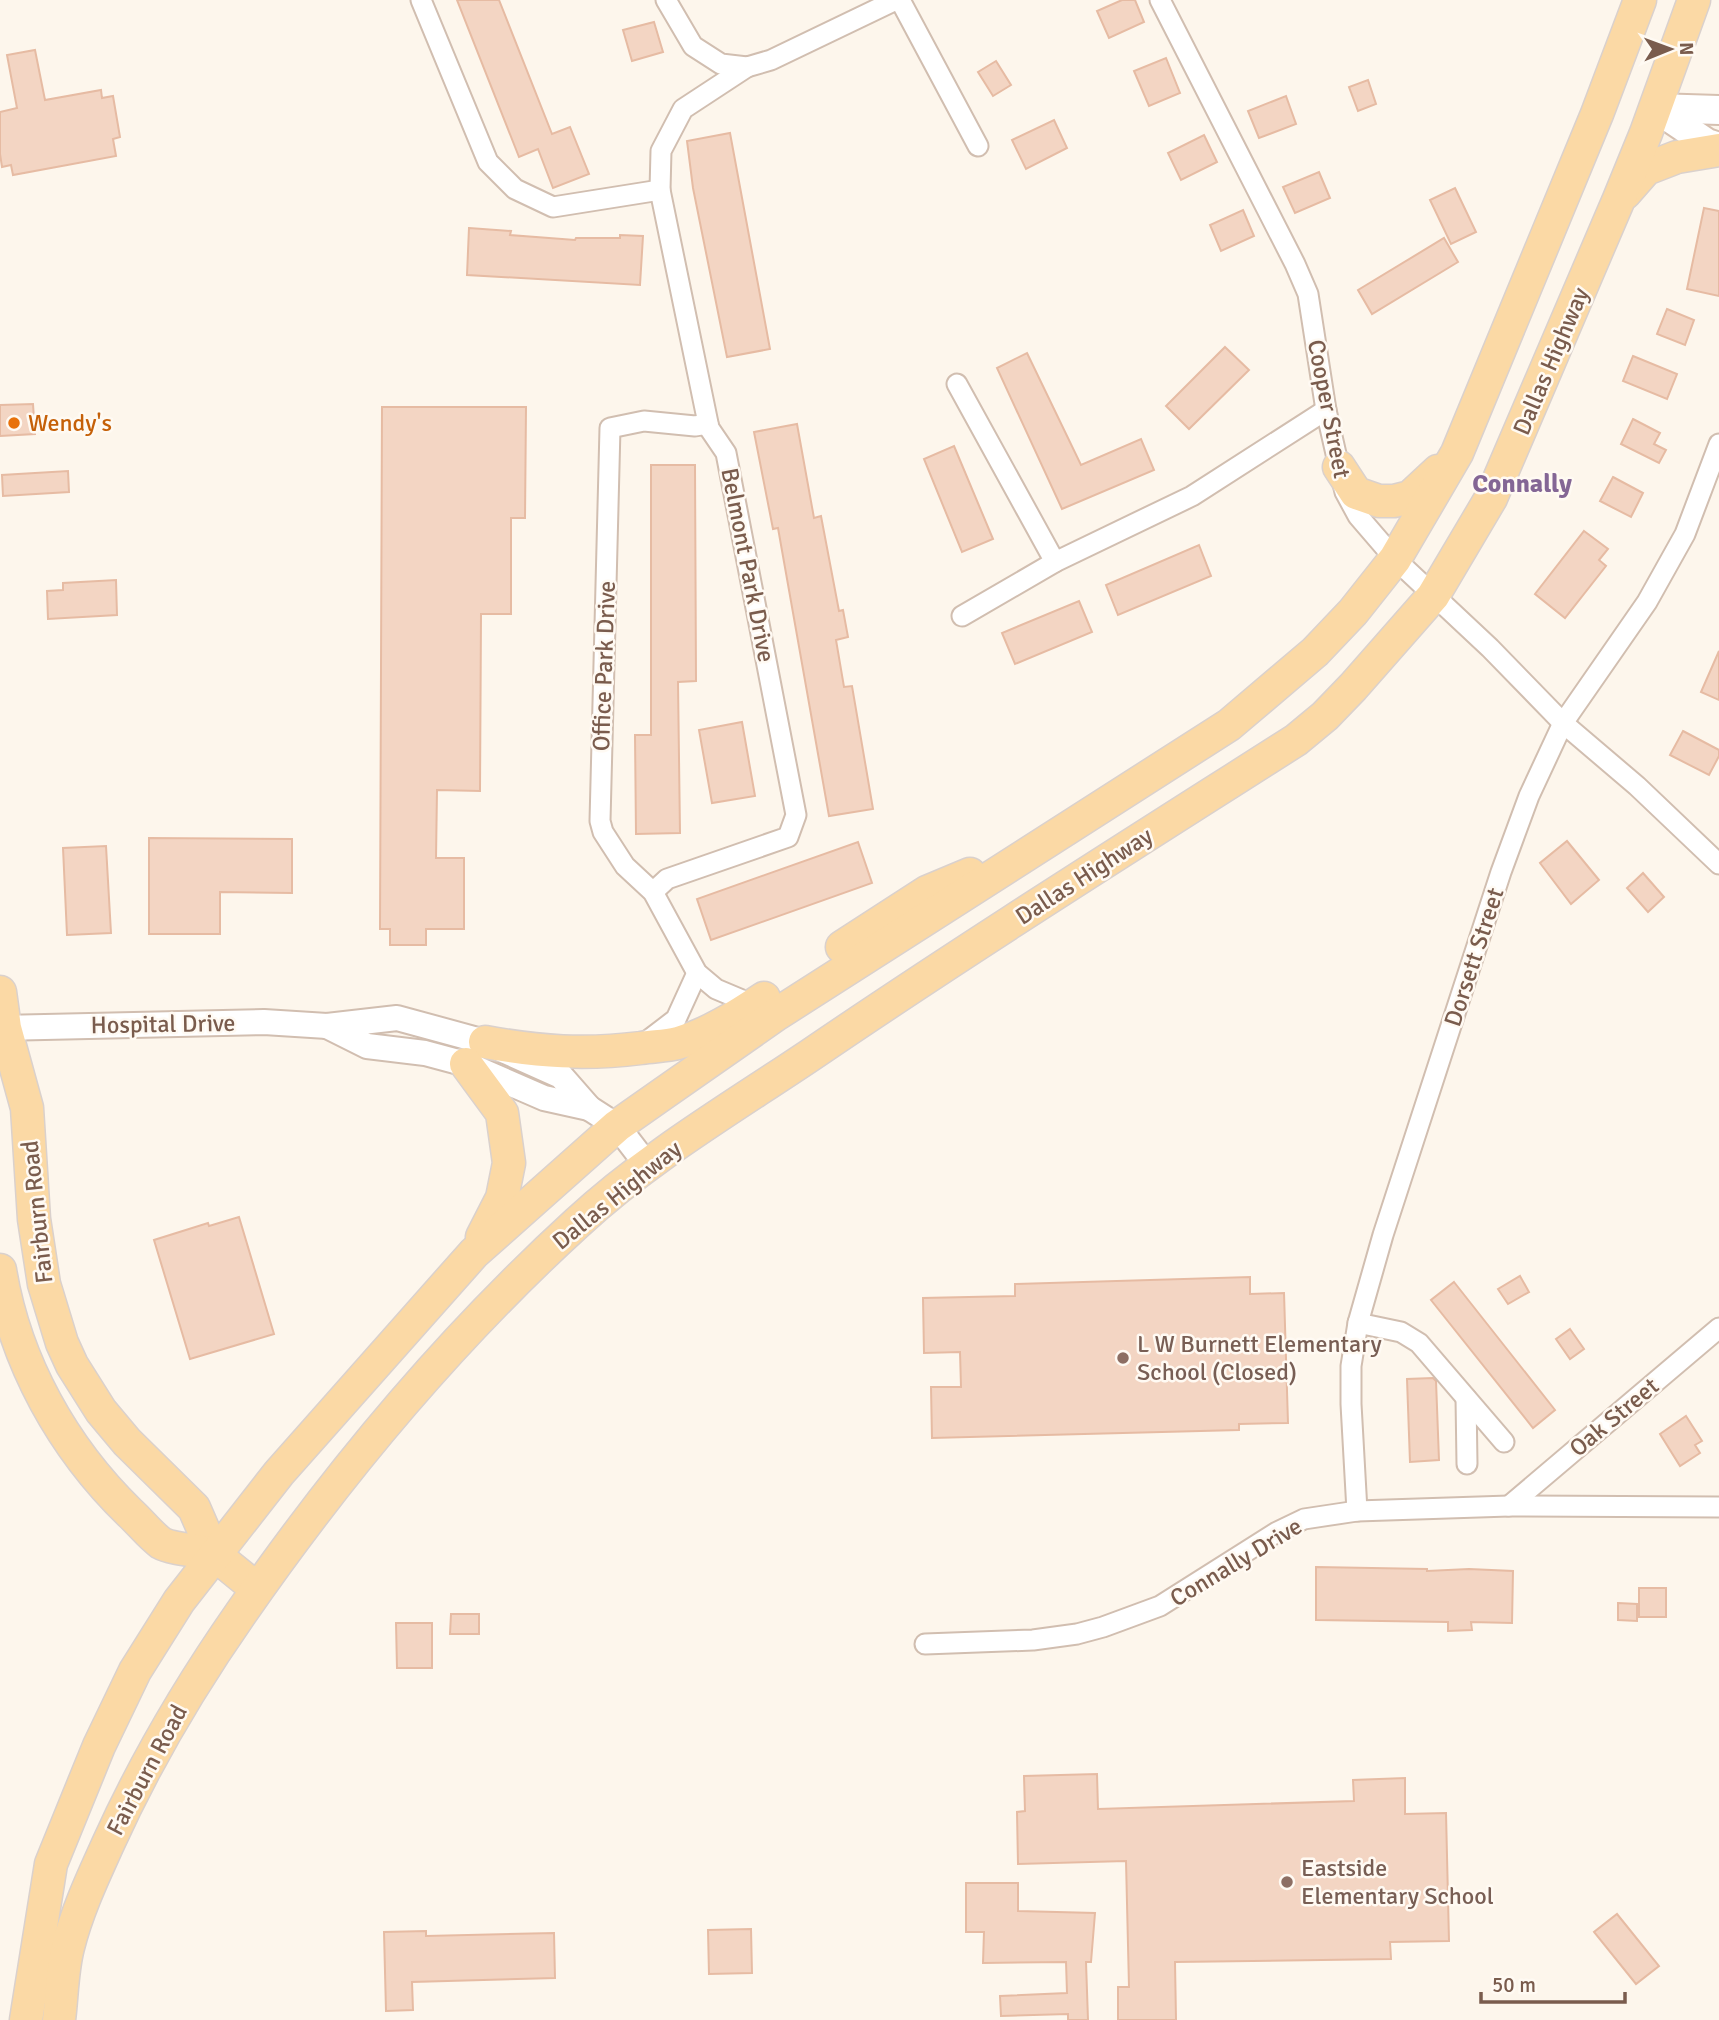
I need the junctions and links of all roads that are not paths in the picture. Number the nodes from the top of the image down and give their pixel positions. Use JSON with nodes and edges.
{"nodes":[{"id":1,"x":421,"y":0,"type":"edge"},
{"id":2,"x":666,"y":0,"type":"edge"},
{"id":3,"x":898,"y":0,"type":"edge"},
{"id":4,"x":1160,"y":0,"type":"edge"},
{"id":5,"x":1640,"y":0,"type":"edge"},
{"id":6,"x":1694,"y":0,"type":"edge"},
{"id":7,"x":747,"y":67,"type":"junction"},
{"id":8,"x":1606,"y":90,"type":"junction"},
{"id":9,"x":1656,"y":108,"type":"junction"},
{"id":10,"x":1719,"y":110,"type":"edge"},
{"id":11,"x":978,"y":146,"type":"dead end"},
{"id":12,"x":1719,"y":148,"type":"edge"},
{"id":13,"x":660,"y":190,"type":"junction"},
{"id":14,"x":1619,"y":199,"type":"junction"},
{"id":15,"x":957,"y":384,"type":"dead end"},
{"id":16,"x":1326,"y":410,"type":"junction"},
{"id":17,"x":708,"y":424,"type":"junction"},
{"id":18,"x":1457,"y":453,"type":"junction"},
{"id":19,"x":1717,"y":458,"type":"edge"},
{"id":20,"x":1339,"y":467,"type":"junction"},
{"id":21,"x":1395,"y":559,"type":"junction"},
{"id":22,"x":1055,"y":562,"type":"junction"},
{"id":23,"x":1433,"y":596,"type":"junction"},
{"id":24,"x":962,"y":616,"type":"dead end"},
{"id":25,"x":1563,"y":723,"type":"junction"},
{"id":26,"x":1037,"y":849,"type":"junction"},
{"id":27,"x":1719,"y":864,"type":"edge"},
{"id":28,"x":653,"y":891,"type":"junction"},
{"id":29,"x":697,"y":973,"type":"junction"},
{"id":30,"x":0,"y":992,"type":"edge"},
{"id":31,"x":754,"y":1005,"type":"junction"},
{"id":32,"x":2,"y":1035,"type":"edge"},
{"id":33,"x":637,"y":1048,"type":"junction"},
{"id":34,"x":476,"y":1053,"type":"junction"},
{"id":35,"x":617,"y":1126,"type":"junction"},
{"id":36,"x":647,"y":1165,"type":"junction"},
{"id":37,"x":474,"y":1253,"type":"junction"},
{"id":38,"x":0,"y":1270,"type":"edge"},
{"id":39,"x":1358,"y":1323,"type":"junction"},
{"id":40,"x":1719,"y":1328,"type":"edge"},
{"id":41,"x":1466,"y":1398,"type":"junction"},
{"id":42,"x":1504,"y":1443,"type":"dead end"},
{"id":43,"x":1467,"y":1464,"type":"dead end"},
{"id":44,"x":1509,"y":1506,"type":"junction"},
{"id":45,"x":1719,"y":1507,"type":"edge"},
{"id":46,"x":1357,"y":1511,"type":"junction"},
{"id":47,"x":214,"y":1554,"type":"junction"},
{"id":48,"x":257,"y":1589,"type":"junction"},
{"id":49,"x":925,"y":1644,"type":"dead end"},
{"id":50,"x":26,"y":2020,"type":"edge"},
{"id":51,"x":59,"y":2020,"type":"edge"}],
"edges":[{"from":1,"to":13,"type":"street"},
{"from":2,"to":7,"type":"street"},
{"from":3,"to":7,"type":"street","name":"Belmont Park Drive"},
{"from":3,"to":11,"type":"street"},
{"from":4,"to":16,"type":"street","name":"Cooper Street"},
{"from":5,"to":8,"type":"main road","name":"Dallas Highway"},
{"from":6,"to":9,"type":"main road","name":"Dallas Highway"},
{"from":7,"to":13,"type":"street","name":"Belmont Park Drive"},
{"from":8,"to":9,"type":"main road"},
{"from":8,"to":18,"type":"main road","name":"Dallas Highway"},
{"from":9,"to":10,"type":"main road"},
{"from":9,"to":12,"type":"main road"},
{"from":9,"to":14,"type":"main road","name":"Dallas Highway"},
{"from":12,"to":14,"type":"main road"},
{"from":13,"to":17,"type":"street","name":"Belmont Park Drive"},
{"from":14,"to":23,"type":"main road","name":"Dallas Highway"},
{"from":15,"to":22,"type":"street"},
{"from":16,"to":20,"type":"street","name":"Cooper Street"},
{"from":16,"to":22,"type":"street"},
{"from":17,"to":28,"type":"street","name":"Belmont Park Drive"},
{"from":17,"to":28,"type":"street","name":"Office Park Drive"},
{"from":18,"to":20,"type":"main road"},
{"from":18,"to":21,"type":"main road","name":"Dallas Highway"},
{"from":19,"to":25,"type":"street","name":"Dorsett Street"},
{"from":20,"to":21,"type":"street","name":"Cooper Street"},
{"from":21,"to":23,"type":"street","name":"Cooper Street"},
{"from":21,"to":26,"type":"main road","name":"Dallas Highway"},
{"from":22,"to":24,"type":"street"},
{"from":23,"to":25,"type":"street","name":"Cooper Street"},
{"from":23,"to":36,"type":"main road","name":"Dallas Highway"},
{"from":25,"to":27,"type":"street","name":"Cooper Street"},
{"from":25,"to":39,"type":"street","name":"Dorsett Street"},
{"from":26,"to":31,"type":"main road"},
{"from":26,"to":35,"type":"main road","name":"Dallas Highway"},
{"from":28,"to":29,"type":"street","name":"Office Park Drive"},
{"from":29,"to":31,"type":"street","name":"Office Park Drive"},
{"from":29,"to":33,"type":"street"},
{"from":30,"to":32,"type":"main road","name":"Fairburn Road"},
{"from":31,"to":33,"type":"main road"},
{"from":32,"to":34,"type":"street","name":"Hospital Drive"},
{"from":32,"to":47,"type":"main road","name":"Fairburn Road"},
{"from":33,"to":34,"type":"main road"},
{"from":34,"to":35,"type":"street","name":"Hospital Drive"},
{"from":34,"to":37,"type":"main road"},
{"from":35,"to":36,"type":"street","name":"Hospital Drive"},
{"from":35,"to":37,"type":"main road","name":"Dallas Highway"},
{"from":36,"to":48,"type":"main road","name":"Dallas Highway"},
{"from":37,"to":47,"type":"main road","name":"Dallas Highway"},
{"from":38,"to":47,"type":"main road","name":"Fairburn Road"},
{"from":39,"to":41,"type":"street"},
{"from":39,"to":46,"type":"street","name":"Dorsett Street"},
{"from":40,"to":44,"type":"street","name":"Oak Street"},
{"from":41,"to":42,"type":"street"},
{"from":41,"to":43,"type":"street"},
{"from":44,"to":45,"type":"street","name":"Connally Drive"},
{"from":44,"to":46,"type":"street","name":"Connally Drive"},
{"from":46,"to":49,"type":"street","name":"Connally Drive"},
{"from":47,"to":48,"type":"main road","name":"Fairburn Road"},
{"from":47,"to":50,"type":"main road","name":"Fairburn Road"},
{"from":48,"to":51,"type":"main road","name":"Fairburn Road"}]}
